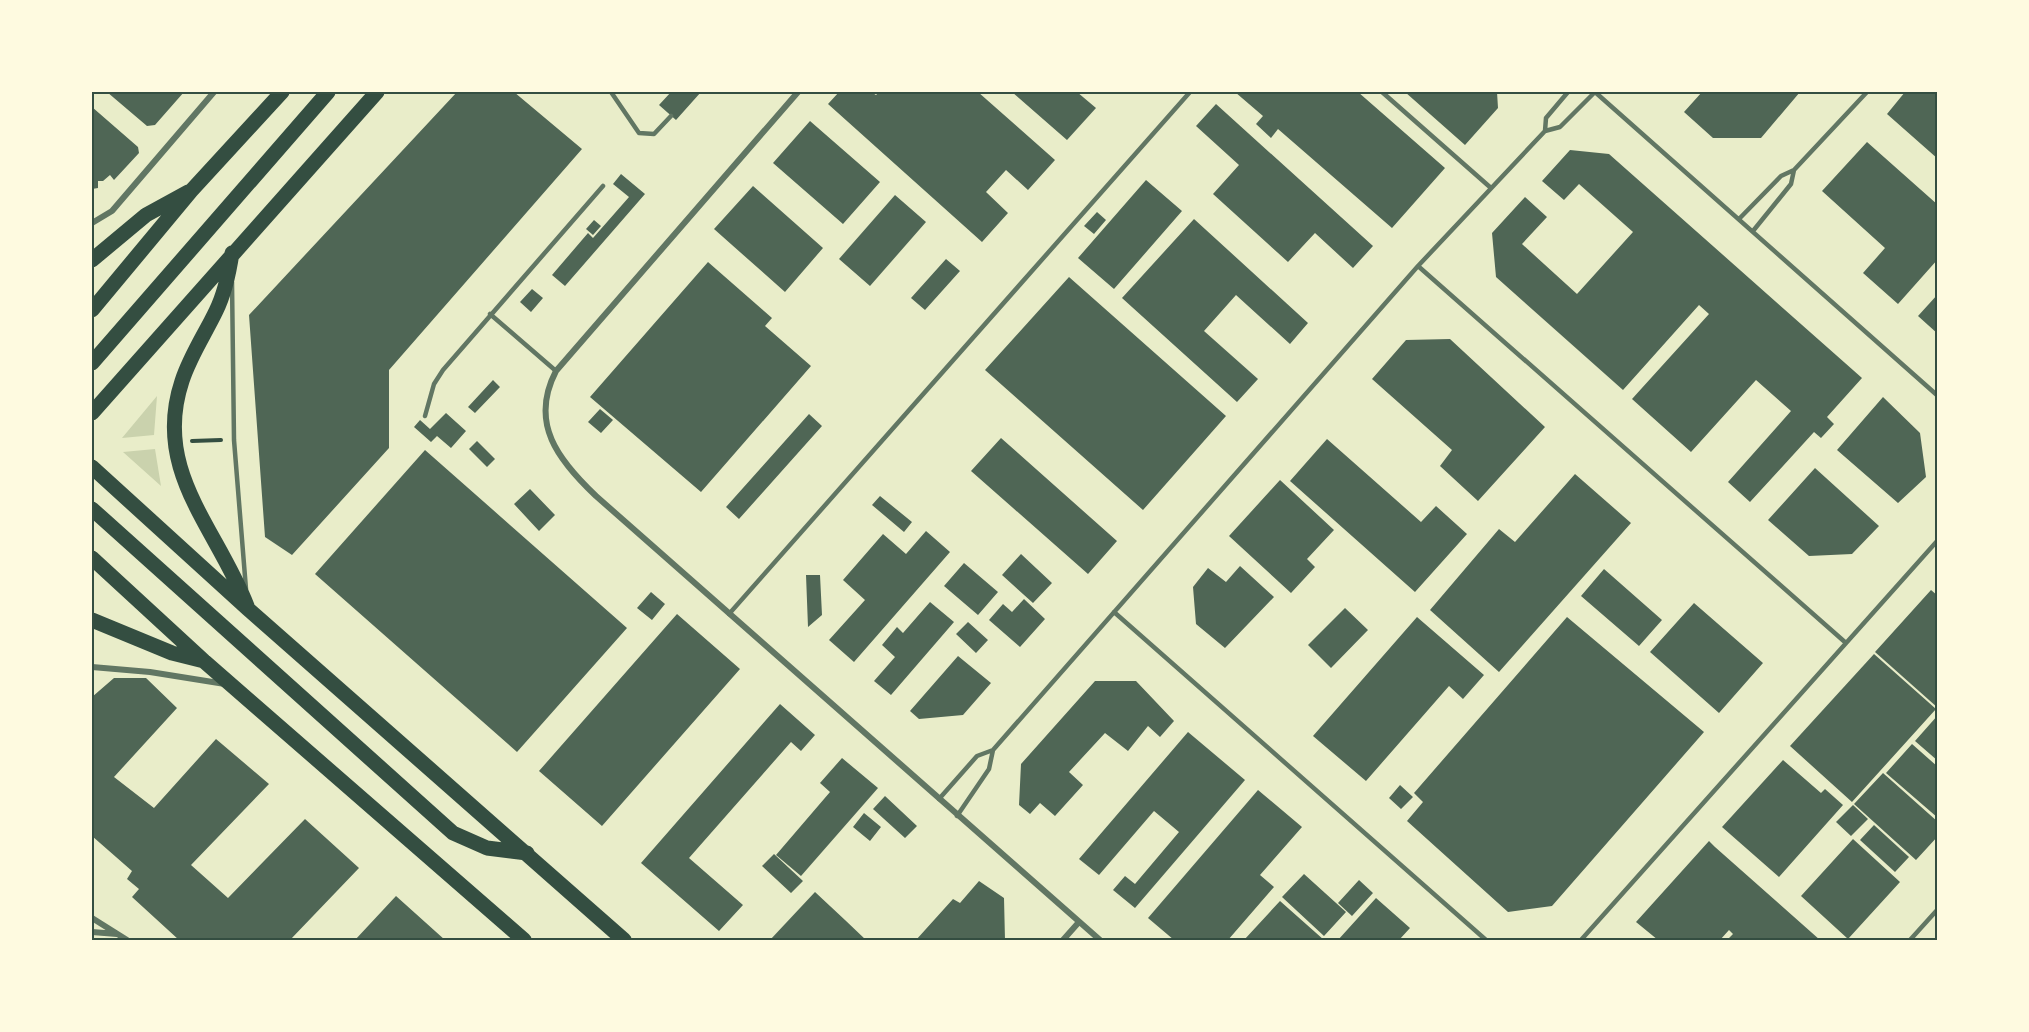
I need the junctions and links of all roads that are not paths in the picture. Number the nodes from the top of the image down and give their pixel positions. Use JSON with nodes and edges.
{"nodes":[{"id":1,"x":214,"y":92,"type":"edge"},
{"id":2,"x":282,"y":92,"type":"edge"},
{"id":3,"x":328,"y":92,"type":"edge"},
{"id":4,"x":377,"y":92,"type":"edge"},
{"id":5,"x":612,"y":92,"type":"edge"},
{"id":6,"x":798,"y":92,"type":"edge"},
{"id":7,"x":1190,"y":92,"type":"edge"},
{"id":8,"x":1382,"y":92,"type":"edge"},
{"id":9,"x":1568,"y":92,"type":"edge"},
{"id":10,"x":1595,"y":92,"type":"edge"},
{"id":11,"x":1867,"y":92,"type":"edge"},
{"id":12,"x":672,"y":116,"type":"dead end"},
{"id":13,"x":1545,"y":131,"type":"junction"},
{"id":14,"x":1794,"y":170,"type":"junction"},
{"id":15,"x":603,"y":186,"type":"dead end"},
{"id":16,"x":1491,"y":188,"type":"junction"},
{"id":17,"x":191,"y":191,"type":"junction"},
{"id":18,"x":1739,"y":219,"type":"junction"},
{"id":19,"x":92,"y":223,"type":"edge"},
{"id":20,"x":1753,"y":231,"type":"junction"},
{"id":21,"x":232,"y":253,"type":"junction"},
{"id":22,"x":92,"y":260,"type":"edge"},
{"id":23,"x":1418,"y":266,"type":"junction"},
{"id":24,"x":92,"y":310,"type":"edge"},
{"id":25,"x":490,"y":314,"type":"junction"},
{"id":26,"x":92,"y":363,"type":"edge"},
{"id":27,"x":556,"y":370,"type":"junction"},
{"id":28,"x":1938,"y":396,"type":"edge"},
{"id":29,"x":92,"y":413,"type":"edge"},
{"id":30,"x":425,"y":416,"type":"dead end"},
{"id":31,"x":92,"y":467,"type":"edge"},
{"id":32,"x":92,"y":509,"type":"edge"},
{"id":33,"x":1938,"y":540,"type":"edge"},
{"id":34,"x":92,"y":558,"type":"edge"},
{"id":35,"x":248,"y":609,"type":"junction"},
{"id":36,"x":1114,"y":612,"type":"junction"},
{"id":37,"x":729,"y":614,"type":"junction"},
{"id":38,"x":92,"y":620,"type":"edge"},
{"id":39,"x":1846,"y":643,"type":"junction"},
{"id":40,"x":205,"y":662,"type":"junction"},
{"id":41,"x":92,"y":667,"type":"edge"},
{"id":42,"x":234,"y":686,"type":"junction"},
{"id":43,"x":993,"y":750,"type":"junction"},
{"id":44,"x":939,"y":799,"type":"junction"},
{"id":45,"x":957,"y":816,"type":"junction"},
{"id":46,"x":527,"y":853,"type":"junction"},
{"id":47,"x":1938,"y":909,"type":"edge"},
{"id":48,"x":92,"y":918,"type":"edge"},
{"id":49,"x":1079,"y":922,"type":"junction"},
{"id":50,"x":92,"y":932,"type":"edge"},
{"id":51,"x":120,"y":934,"type":"junction"},
{"id":52,"x":128,"y":940,"type":"edge"},
{"id":53,"x":524,"y":940,"type":"edge"},
{"id":54,"x":624,"y":940,"type":"edge"},
{"id":55,"x":1063,"y":940,"type":"edge"},
{"id":56,"x":1098,"y":940,"type":"edge"},
{"id":57,"x":1486,"y":940,"type":"edge"},
{"id":58,"x":1581,"y":940,"type":"edge"},
{"id":59,"x":1910,"y":940,"type":"edge"}],
"edges":[{"from":1,"to":19,"type":"street"},
{"from":2,"to":17,"type":"main road"},
{"from":3,"to":26,"type":"main road"},
{"from":4,"to":21,"type":"main road"},
{"from":5,"to":12,"type":"lane"},
{"from":6,"to":27,"type":"street"},
{"from":7,"to":37,"type":"lane"},
{"from":8,"to":16,"type":"lane"},
{"from":9,"to":13,"type":"lane"},
{"from":10,"to":13,"type":"lane"},
{"from":10,"to":18,"type":"lane"},
{"from":11,"to":14,"type":"lane"},
{"from":13,"to":16,"type":"lane"},
{"from":14,"to":18,"type":"lane"},
{"from":14,"to":20,"type":"lane"},
{"from":15,"to":25,"type":"lane"},
{"from":16,"to":23,"type":"lane"},
{"from":17,"to":22,"type":"main road"},
{"from":17,"to":24,"type":"main road"},
{"from":18,"to":20,"type":"lane"},
{"from":20,"to":28,"type":"lane"},
{"from":21,"to":29,"type":"main road"},
{"from":21,"to":35,"type":"lane"},
{"from":21,"to":35,"type":"main road"},
{"from":23,"to":36,"type":"lane"},
{"from":23,"to":39,"type":"lane"},
{"from":25,"to":27,"type":"lane"},
{"from":25,"to":30,"type":"lane"},
{"from":27,"to":37,"type":"street"},
{"from":31,"to":35,"type":"main road"},
{"from":32,"to":46,"type":"main road"},
{"from":33,"to":39,"type":"lane"},
{"from":34,"to":40,"type":"main road"},
{"from":35,"to":46,"type":"main road"},
{"from":36,"to":43,"type":"lane"},
{"from":36,"to":57,"type":"lane"},
{"from":37,"to":44,"type":"street"},
{"from":38,"to":40,"type":"main road"},
{"from":39,"to":58,"type":"lane"},
{"from":40,"to":42,"type":"main road"},
{"from":41,"to":42,"type":"street"},
{"from":42,"to":53,"type":"main road"},
{"from":43,"to":44,"type":"lane"},
{"from":43,"to":45,"type":"lane"},
{"from":44,"to":45,"type":"street"},
{"from":45,"to":49,"type":"street"},
{"from":46,"to":54,"type":"main road"},
{"from":47,"to":59,"type":"lane"},
{"from":48,"to":51,"type":"street"},
{"from":49,"to":55,"type":"street"},
{"from":49,"to":56,"type":"street"},
{"from":50,"to":51,"type":"street"},
{"from":51,"to":52,"type":"street"}]}
